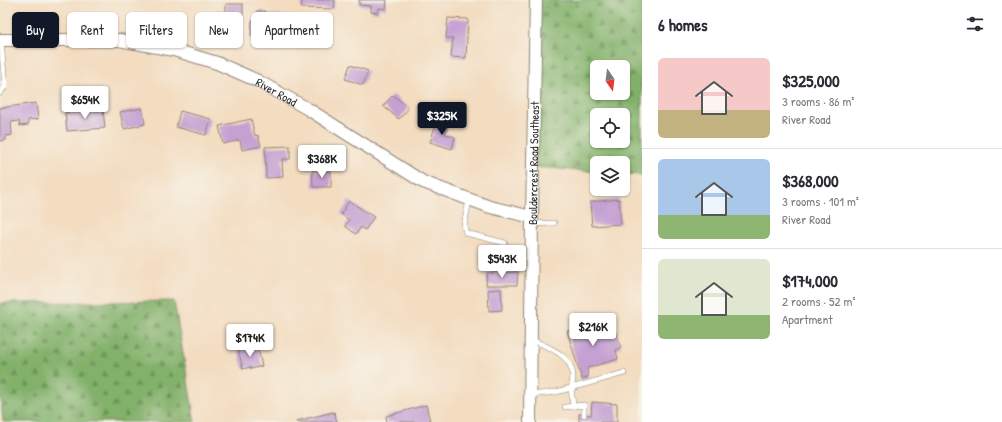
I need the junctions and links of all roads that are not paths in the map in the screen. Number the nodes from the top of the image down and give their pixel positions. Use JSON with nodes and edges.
{"nodes":[{"id":1,"x":536,"y":0,"type":"edge"},
{"id":2,"x":1,"y":40,"type":"edge"},
{"id":3,"x":2,"y":60,"type":"edge"},
{"id":4,"x":0,"y":93,"type":"edge"},
{"id":5,"x":470,"y":199,"type":"junction"},
{"id":6,"x":532,"y":221,"type":"junction"},
{"id":7,"x":554,"y":223,"type":"dead end"},
{"id":8,"x":505,"y":243,"type":"dead end"},
{"id":9,"x":531,"y":340,"type":"junction"},
{"id":10,"x":624,"y":373,"type":"dead end"},
{"id":11,"x":571,"y":388,"type":"junction"},
{"id":12,"x":531,"y":395,"type":"junction"},
{"id":13,"x":565,"y":406,"type":"dead end"},
{"id":14,"x":573,"y":406,"type":"junction"},
{"id":15,"x":584,"y":415,"type":"dead end"},
{"id":16,"x":530,"y":422,"type":"edge"}],
"edges":[{"from":1,"to":6,"type":"street","name":"Bouldercrest Road Southeast"},
{"from":2,"to":3,"type":"lane"},
{"from":2,"to":5,"type":"street","name":"River Road"},
{"from":3,"to":4,"type":"lane"},
{"from":5,"to":6,"type":"street","name":"River Road"},
{"from":5,"to":8,"type":"lane"},
{"from":6,"to":7,"type":"lane"},
{"from":6,"to":9,"type":"street","name":"Bouldercrest Road Southeast"},
{"from":9,"to":11,"type":"lane"},
{"from":9,"to":12,"type":"street","name":"Bouldercrest Road Southeast"},
{"from":10,"to":11,"type":"lane"},
{"from":11,"to":12,"type":"lane"},
{"from":11,"to":14,"type":"lane"},
{"from":12,"to":16,"type":"street","name":"Bouldercrest Road Southeast"},
{"from":13,"to":14,"type":"lane"},
{"from":14,"to":15,"type":"lane"}]}
